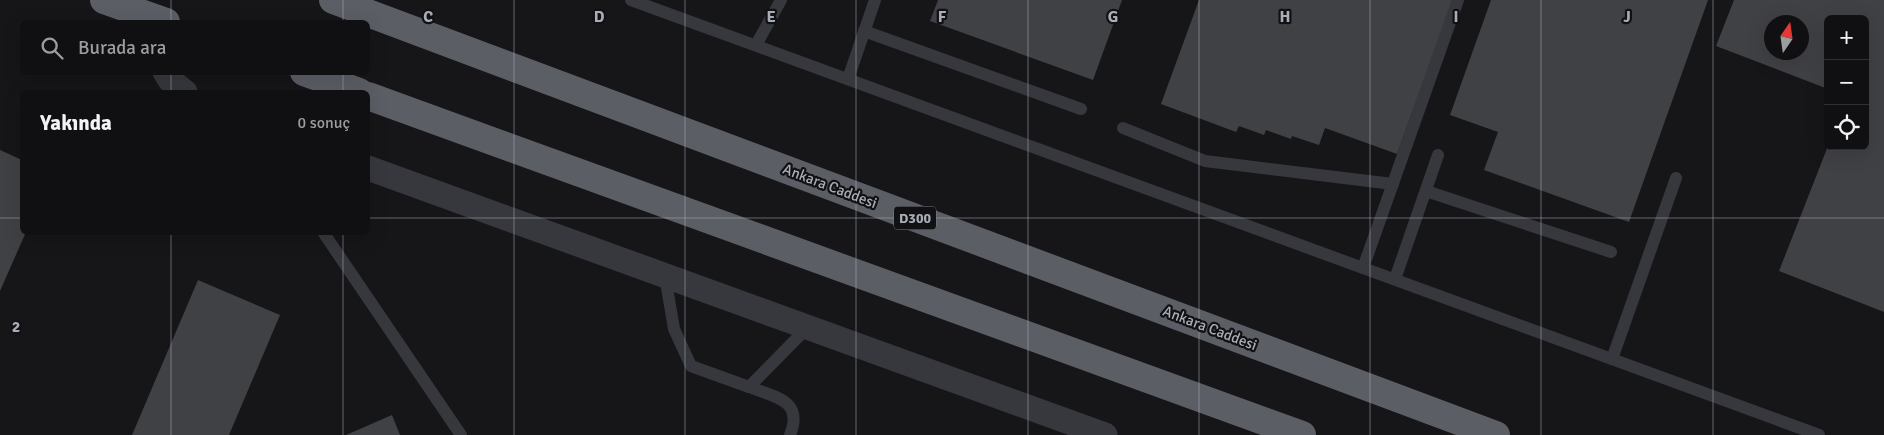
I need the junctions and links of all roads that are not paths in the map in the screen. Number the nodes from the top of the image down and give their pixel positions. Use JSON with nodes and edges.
{"nodes":[{"id":1,"x":333,"y":0,"type":"edge"},
{"id":2,"x":631,"y":0,"type":"edge"},
{"id":3,"x":781,"y":0,"type":"edge"},
{"id":4,"x":875,"y":0,"type":"edge"},
{"id":5,"x":1458,"y":0,"type":"edge"},
{"id":6,"x":118,"y":9,"type":"edge"},
{"id":7,"x":159,"y":20,"type":"edge"},
{"id":8,"x":864,"y":31,"type":"junction"},
{"id":9,"x":756,"y":45,"type":"junction"},
{"id":10,"x":168,"y":75,"type":"edge"},
{"id":11,"x":312,"y":75,"type":"edge"},
{"id":12,"x":848,"y":79,"type":"junction"},
{"id":13,"x":182,"y":90,"type":"edge"},
{"id":14,"x":354,"y":90,"type":"edge"},
{"id":15,"x":370,"y":97,"type":"edge"},
{"id":16,"x":1081,"y":108,"type":"dead end"},
{"id":17,"x":1123,"y":128,"type":"dead end"},
{"id":18,"x":1438,"y":155,"type":"dead end"},
{"id":19,"x":370,"y":169,"type":"edge"},
{"id":20,"x":1676,"y":178,"type":"dead end"},
{"id":21,"x":1393,"y":184,"type":"junction"},
{"id":22,"x":1426,"y":191,"type":"junction"},
{"id":23,"x":324,"y":235,"type":"edge"},
{"id":24,"x":1611,"y":252,"type":"dead end"},
{"id":25,"x":1363,"y":268,"type":"junction"},
{"id":26,"x":665,"y":276,"type":"junction"},
{"id":27,"x":1395,"y":279,"type":"junction"},
{"id":28,"x":808,"y":327,"type":"junction"},
{"id":29,"x":1612,"y":359,"type":"junction"},
{"id":30,"x":749,"y":386,"type":"junction"},
{"id":31,"x":461,"y":435,"type":"edge"},
{"id":32,"x":790,"y":435,"type":"edge"},
{"id":33,"x":1105,"y":435,"type":"edge"},
{"id":34,"x":1302,"y":435,"type":"edge"},
{"id":35,"x":1496,"y":435,"type":"edge"},
{"id":36,"x":1820,"y":435,"type":"edge"}],
"edges":[{"from":1,"to":35,"type":"highway","name":"Ankara Caddesi","number":"D300"},
{"from":2,"to":9,"type":"lane"},
{"from":3,"to":9,"type":"lane"},
{"from":4,"to":8,"type":"lane"},
{"from":5,"to":21,"type":"lane"},
{"from":6,"to":7,"type":"highway"},
{"from":8,"to":12,"type":"lane"},
{"from":8,"to":16,"type":"lane"},
{"from":9,"to":12,"type":"lane"},
{"from":10,"to":13,"type":"street"},
{"from":11,"to":14,"type":"highway"},
{"from":12,"to":25,"type":"lane"},
{"from":15,"to":34,"type":"highway"},
{"from":17,"to":21,"type":"lane"},
{"from":18,"to":22,"type":"lane"},
{"from":19,"to":26,"type":"street"},
{"from":20,"to":29,"type":"lane"},
{"from":21,"to":25,"type":"lane"},
{"from":22,"to":24,"type":"lane"},
{"from":22,"to":27,"type":"lane"},
{"from":23,"to":31,"type":"lane"},
{"from":25,"to":27,"type":"lane"},
{"from":26,"to":28,"type":"street"},
{"from":26,"to":30,"type":"lane"},
{"from":27,"to":29,"type":"lane"},
{"from":28,"to":30,"type":"lane"},
{"from":28,"to":33,"type":"street"},
{"from":29,"to":36,"type":"lane"},
{"from":30,"to":32,"type":"lane"}]}
